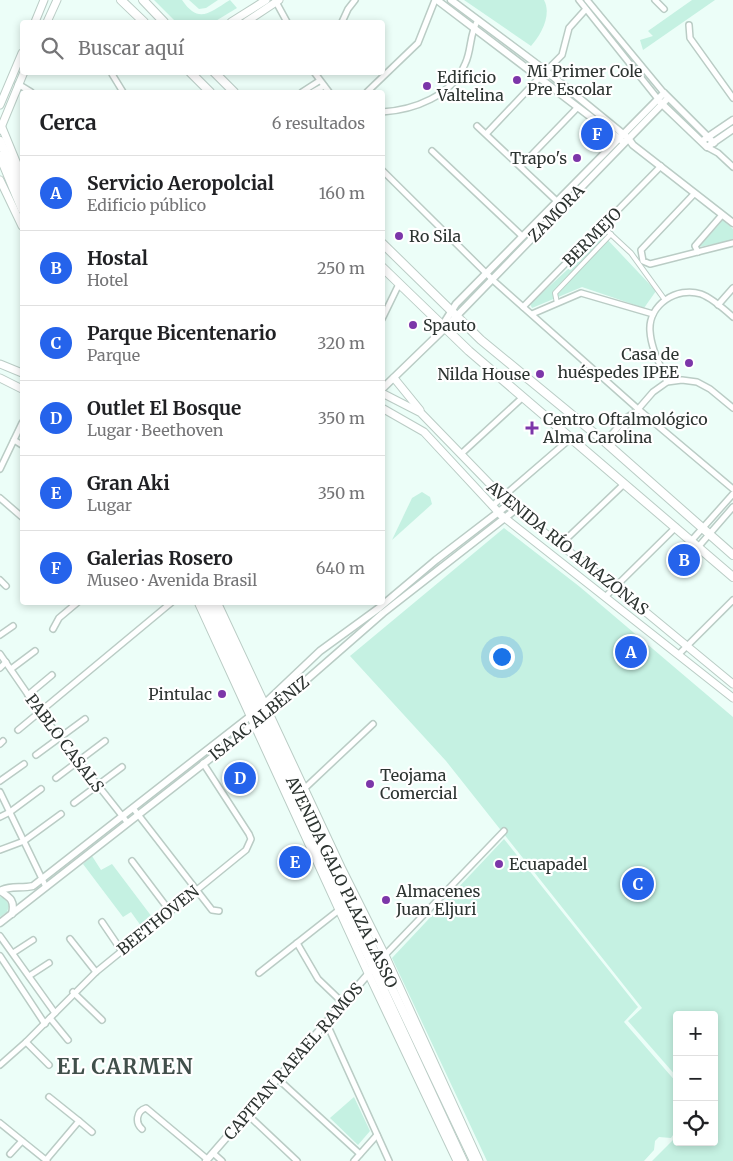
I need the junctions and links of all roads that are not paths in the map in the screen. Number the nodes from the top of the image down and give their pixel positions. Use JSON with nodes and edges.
{"nodes":[{"id":1,"x":44,"y":0,"type":"edge"},
{"id":2,"x":57,"y":0,"type":"edge"},
{"id":3,"x":121,"y":0,"type":"edge"},
{"id":4,"x":143,"y":0,"type":"edge"},
{"id":5,"x":266,"y":0,"type":"edge"},
{"id":6,"x":355,"y":0,"type":"edge"},
{"id":7,"x":436,"y":0,"type":"edge"},
{"id":8,"x":451,"y":0,"type":"edge"},
{"id":9,"x":579,"y":0,"type":"edge"},
{"id":10,"x":587,"y":0,"type":"edge"},
{"id":11,"x":655,"y":0,"type":"edge"},
{"id":12,"x":277,"y":1,"type":"edge"},
{"id":13,"x":586,"y":9,"type":"junction"},
{"id":14,"x":664,"y":9,"type":"dead end"},
{"id":15,"x":36,"y":20,"type":"edge"},
{"id":16,"x":47,"y":20,"type":"edge"},
{"id":17,"x":142,"y":20,"type":"edge"},
{"id":18,"x":162,"y":20,"type":"edge"},
{"id":19,"x":234,"y":20,"type":"edge"},
{"id":20,"x":249,"y":20,"type":"edge"},
{"id":21,"x":286,"y":20,"type":"edge"},
{"id":22,"x":343,"y":20,"type":"edge"},
{"id":23,"x":478,"y":20,"type":"junction"},
{"id":24,"x":689,"y":25,"type":"dead end"},
{"id":25,"x":473,"y":28,"type":"junction"},
{"id":26,"x":20,"y":57,"type":"edge"},
{"id":27,"x":546,"y":71,"type":"junction"},
{"id":28,"x":22,"y":75,"type":"edge"},
{"id":29,"x":113,"y":75,"type":"edge"},
{"id":30,"x":193,"y":75,"type":"edge"},
{"id":31,"x":217,"y":75,"type":"edge"},
{"id":32,"x":316,"y":75,"type":"edge"},
{"id":33,"x":385,"y":75,"type":"edge"},
{"id":34,"x":385,"y":75,"type":"edge"},
{"id":35,"x":539,"y":78,"type":"junction"},
{"id":36,"x":319,"y":81,"type":"junction"},
{"id":37,"x":18,"y":84,"type":"junction"},
{"id":38,"x":324,"y":86,"type":"junction"},
{"id":39,"x":28,"y":90,"type":"edge"},
{"id":40,"x":122,"y":90,"type":"edge"},
{"id":41,"x":208,"y":90,"type":"edge"},
{"id":42,"x":232,"y":90,"type":"edge"},
{"id":43,"x":305,"y":90,"type":"edge"},
{"id":44,"x":317,"y":90,"type":"edge"},
{"id":45,"x":327,"y":90,"type":"edge"},
{"id":46,"x":369,"y":90,"type":"edge"},
{"id":47,"x":666,"y":95,"type":"junction"},
{"id":48,"x":733,"y":98,"type":"edge"},
{"id":49,"x":660,"y":101,"type":"junction"},
{"id":50,"x":0,"y":105,"type":"edge"},
{"id":51,"x":578,"y":108,"type":"junction"},
{"id":52,"x":385,"y":111,"type":"edge"},
{"id":53,"x":733,"y":120,"type":"edge"},
{"id":54,"x":1,"y":126,"type":"edge"},
{"id":55,"x":477,"y":126,"type":"dead end"},
{"id":56,"x":733,"y":130,"type":"edge"},
{"id":57,"x":487,"y":133,"type":"junction"},
{"id":58,"x":708,"y":137,"type":"junction"},
{"id":59,"x":623,"y":138,"type":"junction"},
{"id":60,"x":0,"y":141,"type":"edge"},
{"id":61,"x":702,"y":141,"type":"junction"},
{"id":62,"x":714,"y":143,"type":"junction"},
{"id":63,"x":707,"y":147,"type":"junction"},
{"id":64,"x":432,"y":151,"type":"dead end"},
{"id":65,"x":718,"y":153,"type":"junction"},
{"id":66,"x":0,"y":156,"type":"edge"},
{"id":67,"x":520,"y":166,"type":"junction"},
{"id":68,"x":660,"y":166,"type":"junction"},
{"id":69,"x":733,"y":167,"type":"edge"},
{"id":70,"x":20,"y":171,"type":"edge"},
{"id":71,"x":385,"y":173,"type":"edge"},
{"id":72,"x":0,"y":180,"type":"edge"},
{"id":73,"x":20,"y":187,"type":"edge"},
{"id":74,"x":694,"y":194,"type":"junction"},
{"id":75,"x":556,"y":201,"type":"junction"},
{"id":76,"x":20,"y":204,"type":"edge"},
{"id":77,"x":562,"y":206,"type":"junction"},
{"id":78,"x":722,"y":215,"type":"junction"},
{"id":79,"x":20,"y":222,"type":"edge"},
{"id":80,"x":733,"y":223,"type":"edge"},
{"id":81,"x":603,"y":227,"type":"junction"},
{"id":82,"x":611,"y":234,"type":"junction"},
{"id":83,"x":522,"y":236,"type":"junction"},
{"id":84,"x":733,"y":243,"type":"edge"},
{"id":85,"x":385,"y":245,"type":"edge"},
{"id":86,"x":698,"y":252,"type":"junction"},
{"id":87,"x":643,"y":263,"type":"junction"},
{"id":88,"x":385,"y":269,"type":"edge"},
{"id":89,"x":486,"y":273,"type":"junction"},
{"id":90,"x":492,"y":279,"type":"junction"},
{"id":91,"x":399,"y":284,"type":"junction"},
{"id":92,"x":733,"y":288,"type":"edge"},
{"id":93,"x":665,"y":300,"type":"junction"},
{"id":94,"x":557,"y":303,"type":"junction"},
{"id":95,"x":718,"y":305,"type":"junction"},
{"id":96,"x":523,"y":306,"type":"junction"},
{"id":97,"x":385,"y":313,"type":"edge"},
{"id":98,"x":453,"y":314,"type":"junction"},
{"id":99,"x":532,"y":314,"type":"junction"},
{"id":100,"x":653,"y":314,"type":"junction"},
{"id":101,"x":733,"y":317,"type":"edge"},
{"id":102,"x":444,"y":326,"type":"junction"},
{"id":103,"x":0,"y":364,"type":"edge"},
{"id":104,"x":20,"y":372,"type":"edge"},
{"id":105,"x":0,"y":378,"type":"edge"},
{"id":106,"x":394,"y":378,"type":"junction"},
{"id":107,"x":668,"y":382,"type":"junction"},
{"id":108,"x":385,"y":386,"type":"edge"},
{"id":109,"x":20,"y":388,"type":"edge"},
{"id":110,"x":385,"y":395,"type":"edge"},
{"id":111,"x":523,"y":397,"type":"junction"},
{"id":112,"x":733,"y":408,"type":"edge"},
{"id":113,"x":385,"y":410,"type":"edge"},
{"id":114,"x":636,"y":411,"type":"junction"},
{"id":115,"x":421,"y":413,"type":"junction"},
{"id":116,"x":20,"y":427,"type":"edge"},
{"id":117,"x":571,"y":438,"type":"junction"},
{"id":118,"x":14,"y":440,"type":"junction"},
{"id":119,"x":20,"y":444,"type":"edge"},
{"id":120,"x":607,"y":444,"type":"junction"},
{"id":121,"x":461,"y":454,"type":"junction"},
{"id":122,"x":0,"y":469,"type":"edge"},
{"id":123,"x":624,"y":484,"type":"junction"},
{"id":124,"x":733,"y":489,"type":"edge"},
{"id":125,"x":733,"y":494,"type":"edge"},
{"id":126,"x":502,"y":497,"type":"junction"},
{"id":127,"x":0,"y":498,"type":"edge"},
{"id":128,"x":509,"y":504,"type":"junction"},
{"id":129,"x":492,"y":506,"type":"junction"},
{"id":130,"x":733,"y":506,"type":"edge"},
{"id":131,"x":515,"y":510,"type":"junction"},
{"id":132,"x":498,"y":512,"type":"junction"},
{"id":133,"x":20,"y":515,"type":"edge"},
{"id":134,"x":504,"y":518,"type":"junction"},
{"id":135,"x":676,"y":527,"type":"junction"},
{"id":136,"x":702,"y":528,"type":"junction"},
{"id":137,"x":709,"y":534,"type":"junction"},
{"id":138,"x":692,"y":540,"type":"junction"},
{"id":139,"x":560,"y":545,"type":"junction"},
{"id":140,"x":699,"y":546,"type":"junction"},
{"id":141,"x":733,"y":555,"type":"edge"},
{"id":142,"x":733,"y":577,"type":"edge"},
{"id":143,"x":0,"y":580,"type":"edge"},
{"id":144,"x":6,"y":586,"type":"dead end"},
{"id":145,"x":615,"y":587,"type":"junction"},
{"id":146,"x":606,"y":596,"type":"junction"},
{"id":147,"x":733,"y":600,"type":"edge"},
{"id":148,"x":74,"y":605,"type":"edge"},
{"id":149,"x":168,"y":605,"type":"edge"},
{"id":150,"x":200,"y":605,"type":"edge"},
{"id":151,"x":205,"y":605,"type":"edge"},
{"id":152,"x":212,"y":605,"type":"edge"},
{"id":153,"x":219,"y":605,"type":"edge"},
{"id":154,"x":381,"y":610,"type":"junction"},
{"id":155,"x":12,"y":626,"type":"dead end"},
{"id":156,"x":53,"y":629,"type":"dead end"},
{"id":157,"x":0,"y":635,"type":"edge"},
{"id":158,"x":687,"y":646,"type":"junction"},
{"id":159,"x":35,"y":651,"type":"dead end"},
{"id":160,"x":0,"y":654,"type":"edge"},
{"id":161,"x":679,"y":654,"type":"junction"},
{"id":162,"x":6,"y":662,"type":"junction"},
{"id":163,"x":0,"y":668,"type":"edge"},
{"id":164,"x":11,"y":668,"type":"junction"},
{"id":165,"x":52,"y":675,"type":"dead end"},
{"id":166,"x":733,"y":684,"type":"edge"},
{"id":167,"x":28,"y":694,"type":"junction"},
{"id":168,"x":733,"y":698,"type":"edge"},
{"id":169,"x":257,"y":710,"type":"junction"},
{"id":170,"x":40,"y":712,"type":"junction"},
{"id":171,"x":85,"y":719,"type":"dead end"},
{"id":172,"x":261,"y":719,"type":"junction"},
{"id":173,"x":373,"y":724,"type":"dead end"},
{"id":174,"x":18,"y":730,"type":"dead end"},
{"id":175,"x":60,"y":737,"type":"junction"},
{"id":176,"x":105,"y":741,"type":"dead end"},
{"id":177,"x":36,"y":755,"type":"dead end"},
{"id":178,"x":78,"y":760,"type":"junction"},
{"id":179,"x":203,"y":763,"type":"junction"},
{"id":180,"x":24,"y":764,"type":"dead end"},
{"id":181,"x":122,"y":767,"type":"dead end"},
{"id":182,"x":56,"y":778,"type":"dead end"},
{"id":183,"x":0,"y":781,"type":"edge"},
{"id":184,"x":98,"y":785,"type":"junction"},
{"id":185,"x":42,"y":789,"type":"dead end"},
{"id":186,"x":304,"y":789,"type":"junction"},
{"id":187,"x":0,"y":792,"type":"edge"},
{"id":188,"x":74,"y":803,"type":"dead end"},
{"id":189,"x":135,"y":811,"type":"junction"},
{"id":190,"x":10,"y":812,"type":"junction"},
{"id":191,"x":60,"y":814,"type":"dead end"},
{"id":192,"x":0,"y":817,"type":"edge"},
{"id":193,"x":124,"y":820,"type":"junction"},
{"id":194,"x":504,"y":831,"type":"dead end"},
{"id":195,"x":24,"y":842,"type":"junction"},
{"id":196,"x":0,"y":850,"type":"edge"},
{"id":197,"x":132,"y":861,"type":"dead end"},
{"id":198,"x":42,"y":879,"type":"junction"},
{"id":199,"x":46,"y":887,"type":"junction"},
{"id":200,"x":196,"y":889,"type":"junction"},
{"id":201,"x":0,"y":891,"type":"edge"},
{"id":202,"x":169,"y":910,"type":"junction"},
{"id":203,"x":339,"y":910,"type":"junction"},
{"id":204,"x":219,"y":911,"type":"dead end"},
{"id":205,"x":12,"y":914,"type":"junction"},
{"id":206,"x":102,"y":922,"type":"dead end"},
{"id":207,"x":0,"y":923,"type":"edge"},
{"id":208,"x":0,"y":936,"type":"edge"},
{"id":209,"x":70,"y":939,"type":"dead end"},
{"id":210,"x":33,"y":940,"type":"dead end"},
{"id":211,"x":296,"y":943,"type":"junction"},
{"id":212,"x":121,"y":950,"type":"junction"},
{"id":213,"x":12,"y":953,"type":"junction"},
{"id":214,"x":0,"y":956,"type":"edge"},
{"id":215,"x":383,"y":958,"type":"junction"},
{"id":216,"x":49,"y":963,"type":"dead end"},
{"id":217,"x":371,"y":971,"type":"junction"},
{"id":218,"x":96,"y":972,"type":"junction"},
{"id":219,"x":258,"y":973,"type":"dead end"},
{"id":220,"x":29,"y":976,"type":"junction"},
{"id":221,"x":74,"y":992,"type":"junction"},
{"id":222,"x":343,"y":1002,"type":"junction"},
{"id":223,"x":55,"y":1013,"type":"junction"},
{"id":224,"x":50,"y":1018,"type":"junction"},
{"id":225,"x":102,"y":1020,"type":"dead end"},
{"id":226,"x":326,"y":1022,"type":"junction"},
{"id":227,"x":45,"y":1024,"type":"junction"},
{"id":228,"x":68,"y":1040,"type":"dead end"},
{"id":229,"x":26,"y":1042,"type":"junction"},
{"id":230,"x":0,"y":1064,"type":"edge"},
{"id":231,"x":48,"y":1065,"type":"dead end"},
{"id":232,"x":278,"y":1079,"type":"junction"},
{"id":233,"x":49,"y":1097,"type":"dead end"},
{"id":234,"x":247,"y":1114,"type":"junction"},
{"id":235,"x":79,"y":1121,"type":"junction"},
{"id":236,"x":0,"y":1123,"type":"edge"},
{"id":237,"x":142,"y":1130,"type":"dead end"},
{"id":238,"x":92,"y":1132,"type":"dead end"},
{"id":239,"x":377,"y":1135,"type":"junction"},
{"id":240,"x":22,"y":1140,"type":"junction"},
{"id":241,"x":212,"y":1153,"type":"junction"},
{"id":242,"x":10,"y":1154,"type":"dead end"},
{"id":243,"x":360,"y":1154,"type":"junction"},
{"id":244,"x":206,"y":1160,"type":"edge"},
{"id":245,"x":46,"y":1161,"type":"edge"},
{"id":246,"x":222,"y":1161,"type":"edge"},
{"id":247,"x":297,"y":1161,"type":"edge"},
{"id":248,"x":354,"y":1161,"type":"edge"},
{"id":249,"x":389,"y":1161,"type":"edge"},
{"id":250,"x":457,"y":1161,"type":"edge"},
{"id":251,"x":463,"y":1161,"type":"edge"},
{"id":252,"x":474,"y":1161,"type":"edge"},
{"id":253,"x":479,"y":1161,"type":"edge"}],
"edges":[{"from":1,"to":15,"type":"main road"},
{"from":2,"to":16,"type":"main road"},
{"from":3,"to":17,"type":"main road"},
{"from":4,"to":18,"type":"main road"},
{"from":5,"to":19,"type":"main road"},
{"from":6,"to":22,"type":"street"},
{"from":7,"to":25,"type":"street"},
{"from":7,"to":34,"type":"street"},
{"from":8,"to":23,"type":"street"},
{"from":9,"to":13,"type":"street"},
{"from":10,"to":47,"type":"street"},
{"from":11,"to":14,"type":"street"},
{"from":12,"to":20,"type":"main road"},
{"from":12,"to":21,"type":"street"},
{"from":13,"to":27,"type":"street"},
{"from":13,"to":49,"type":"street"},
{"from":23,"to":25,"type":"street"},
{"from":23,"to":27,"type":"street"},
{"from":24,"to":48,"type":"street"},
{"from":25,"to":35,"type":"street"},
{"from":25,"to":52,"type":"street"},
{"from":26,"to":50,"type":"main road"},
{"from":27,"to":59,"type":"street"},
{"from":28,"to":37,"type":"main road"},
{"from":29,"to":40,"type":"street"},
{"from":30,"to":41,"type":"main road"},
{"from":31,"to":42,"type":"main road"},
{"from":32,"to":36,"type":"street"},
{"from":33,"to":46,"type":"street"},
{"from":35,"to":51,"type":"street"},
{"from":35,"to":57,"type":"street"},
{"from":36,"to":38,"type":"street"},
{"from":36,"to":43,"type":"street"},
{"from":37,"to":39,"type":"street"},
{"from":37,"to":54,"type":"main road"},
{"from":38,"to":44,"type":"street"},
{"from":38,"to":45,"type":"street"},
{"from":47,"to":49,"type":"street","name":"ZAMORA"},
{"from":47,"to":58,"type":"street"},
{"from":49,"to":59,"type":"street","name":"ZAMORA"},
{"from":49,"to":61,"type":"street"},
{"from":51,"to":59,"type":"street"},
{"from":51,"to":67,"type":"street"},
{"from":53,"to":58,"type":"street"},
{"from":54,"to":70,"type":"main road"},
{"from":55,"to":57,"type":"street"},
{"from":56,"to":62,"type":"street"},
{"from":57,"to":67,"type":"street"},
{"from":58,"to":61,"type":"street"},
{"from":58,"to":62,"type":"street"},
{"from":59,"to":68,"type":"street"},
{"from":59,"to":75,"type":"street","name":"ZAMORA"},
{"from":59,"to":77,"type":"street","name":"ZAMORA"},
{"from":60,"to":73,"type":"main road"},
{"from":61,"to":63,"type":"street"},
{"from":62,"to":63,"type":"street"},
{"from":62,"to":65,"type":"street"},
{"from":63,"to":65,"type":"street"},
{"from":64,"to":83,"type":"street"},
{"from":65,"to":69,"type":"street"},
{"from":66,"to":76,"type":"main road"},
{"from":67,"to":75,"type":"street"},
{"from":68,"to":74,"type":"street"},
{"from":68,"to":81,"type":"street","name":"BERMEJO"},
{"from":71,"to":89,"type":"street"},
{"from":72,"to":79,"type":"main road"},
{"from":74,"to":78,"type":"street"},
{"from":74,"to":87,"type":"street"},
{"from":75,"to":77,"type":"street"},
{"from":75,"to":83,"type":"street","name":"ZAMORA"},
{"from":77,"to":90,"type":"street","name":"ZAMORA"},
{"from":78,"to":80,"type":"street"},
{"from":78,"to":86,"type":"street"},
{"from":81,"to":82,"type":"street"},
{"from":81,"to":96,"type":"street","name":"BERMEJO"},
{"from":82,"to":87,"type":"street"},
{"from":82,"to":94,"type":"street"},
{"from":83,"to":89,"type":"street","name":"ZAMORA"},
{"from":84,"to":86,"type":"street"},
{"from":85,"to":98,"type":"main road"},
{"from":86,"to":87,"type":"street"},
{"from":87,"to":93,"type":"street"},
{"from":88,"to":91,"type":"main road"},
{"from":89,"to":90,"type":"street"},
{"from":89,"to":98,"type":"street","name":"ZAMORA"},
{"from":90,"to":96,"type":"street"},
{"from":90,"to":98,"type":"street","name":"ZAMORA"},
{"from":91,"to":97,"type":"street"},
{"from":91,"to":102,"type":"main road"},
{"from":92,"to":95,"type":"street"},
{"from":93,"to":95,"type":"street"},
{"from":93,"to":100,"type":"street"},
{"from":94,"to":99,"type":"street"},
{"from":94,"to":100,"type":"street"},
{"from":95,"to":101,"type":"street"},
{"from":96,"to":99,"type":"street"},
{"from":98,"to":102,"type":"street","name":"ZAMORA"},
{"from":98,"to":120,"type":"main road"},
{"from":99,"to":114,"type":"street"},
{"from":100,"to":107,"type":"street"},
{"from":102,"to":106,"type":"street","name":"ZAMORA"},
{"from":102,"to":111,"type":"main road"},
{"from":103,"to":104,"type":"main road"},
{"from":105,"to":109,"type":"main road"},
{"from":106,"to":108,"type":"street","name":"ZAMORA"},
{"from":106,"to":115,"type":"main road"},
{"from":107,"to":112,"type":"street"},
{"from":107,"to":114,"type":"street"},
{"from":110,"to":115,"type":"main road","name":"AVENIDA RÍO AMAZONAS"},
{"from":111,"to":117,"type":"main road"},
{"from":111,"to":121,"type":"street"},
{"from":113,"to":129,"type":"main road","name":"AVENIDA RÍO AMAZONAS"},
{"from":114,"to":120,"type":"street"},
{"from":114,"to":124,"type":"street"},
{"from":115,"to":121,"type":"main road","name":"AVENIDA RÍO AMAZONAS"},
{"from":116,"to":118,"type":"street"},
{"from":117,"to":123,"type":"main road"},
{"from":117,"to":126,"type":"street"},
{"from":118,"to":119,"type":"street"},
{"from":118,"to":122,"type":"street"},
{"from":120,"to":136,"type":"main road"},
{"from":121,"to":126,"type":"main road","name":"AVENIDA RÍO AMAZONAS"},
{"from":123,"to":135,"type":"main road"},
{"from":123,"to":139,"type":"street"},
{"from":125,"to":136,"type":"street"},
{"from":126,"to":128,"type":"main road","name":"AVENIDA RÍO AMAZONAS"},
{"from":126,"to":129,"type":"street"},
{"from":127,"to":133,"type":"street"},
{"from":128,"to":131,"type":"main road","name":"AVENIDA RÍO AMAZONAS"},
{"from":128,"to":132,"type":"street","name":"ISAAC ALBÉNIZ"},
{"from":129,"to":132,"type":"main road","name":"AVENIDA RÍO AMAZONAS"},
{"from":130,"to":137,"type":"street"},
{"from":131,"to":134,"type":"street","name":"ISAAC ALBÉNIZ"},
{"from":131,"to":139,"type":"main road","name":"AVENIDA RÍO AMAZONAS"},
{"from":132,"to":134,"type":"main road","name":"AVENIDA RÍO AMAZONAS"},
{"from":132,"to":154,"type":"street","name":"ISAAC ALBÉNIZ"},
{"from":134,"to":146,"type":"main road","name":"AVENIDA RÍO AMAZONAS"},
{"from":134,"to":154,"type":"street","name":"ISAAC ALBÉNIZ"},
{"from":135,"to":138,"type":"main road"},
{"from":135,"to":145,"type":"street"},
{"from":136,"to":137,"type":"main road"},
{"from":136,"to":138,"type":"street"},
{"from":137,"to":140,"type":"street"},
{"from":137,"to":141,"type":"main road"},
{"from":138,"to":140,"type":"main road"},
{"from":139,"to":145,"type":"main road","name":"AVENIDA RÍO AMAZONAS"},
{"from":140,"to":142,"type":"main road"},
{"from":143,"to":144,"type":"street"},
{"from":145,"to":146,"type":"street"},
{"from":145,"to":158,"type":"main road","name":"AVENIDA RÍO AMAZONAS"},
{"from":146,"to":161,"type":"main road","name":"AVENIDA RÍO AMAZONAS"},
{"from":147,"to":158,"type":"street"},
{"from":148,"to":156,"type":"street"},
{"from":149,"to":170,"type":"street"},
{"from":150,"to":169,"type":"main road","name":"AVENIDA GALO PLAZA LASSO"},
{"from":151,"to":169,"type":"main road","name":"AVENIDA GALO PLAZA LASSO"},
{"from":152,"to":169,"type":"main road","name":"AVENIDA GALO PLAZA LASSO"},
{"from":153,"to":169,"type":"main road","name":"AVENIDA GALO PLAZA LASSO"},
{"from":154,"to":169,"type":"street","name":"ISAAC ALBÉNIZ"},
{"from":154,"to":172,"type":"street","name":"ISAAC ALBÉNIZ"},
{"from":155,"to":157,"type":"street"},
{"from":158,"to":161,"type":"street"},
{"from":158,"to":166,"type":"main road","name":"AVENIDA RÍO AMAZONAS"},
{"from":159,"to":164,"type":"street"},
{"from":160,"to":162,"type":"street","name":"PABLO CASALS"},
{"from":161,"to":168,"type":"main road","name":"AVENIDA RÍO AMAZONAS"},
{"from":162,"to":163,"type":"street"},
{"from":162,"to":164,"type":"street","name":"PABLO CASALS"},
{"from":164,"to":167,"type":"street","name":"PABLO CASALS"},
{"from":165,"to":167,"type":"street"},
{"from":167,"to":170,"type":"street","name":"PABLO CASALS"},
{"from":169,"to":172,"type":"main road","name":"AVENIDA GALO PLAZA LASSO"},
{"from":169,"to":172,"type":"main road","name":"AVENIDA GALO PLAZA LASSO"},
{"from":169,"to":189,"type":"street","name":"ISAAC ALBÉNIZ"},
{"from":170,"to":174,"type":"street"},
{"from":170,"to":175,"type":"street","name":"PABLO CASALS"},
{"from":171,"to":175,"type":"street"},
{"from":172,"to":179,"type":"street","name":"ISAAC ALBÉNIZ"},
{"from":172,"to":186,"type":"main road","name":"AVENIDA GALO PLAZA LASSO"},
{"from":172,"to":203,"type":"main road","name":"AVENIDA GALO PLAZA LASSO"},
{"from":172,"to":215,"type":"main road","name":"AVENIDA GALO PLAZA LASSO"},
{"from":172,"to":217,"type":"main road","name":"AVENIDA GALO PLAZA LASSO"},
{"from":173,"to":186,"type":"street"},
{"from":175,"to":177,"type":"street"},
{"from":175,"to":178,"type":"street","name":"PABLO CASALS"},
{"from":176,"to":178,"type":"street"},
{"from":178,"to":182,"type":"street"},
{"from":178,"to":184,"type":"street","name":"PABLO CASALS"},
{"from":179,"to":189,"type":"street","name":"ISAAC ALBÉNIZ"},
{"from":179,"to":200,"type":"street","name":"BEETHOVEN"},
{"from":180,"to":183,"type":"street"},
{"from":181,"to":184,"type":"street"},
{"from":184,"to":188,"type":"street"},
{"from":184,"to":193,"type":"street","name":"PABLO CASALS"},
{"from":185,"to":190,"type":"street"},
{"from":186,"to":215,"type":"main road","name":"AVENIDA GALO PLAZA LASSO"},
{"from":187,"to":190,"type":"street"},
{"from":189,"to":193,"type":"street","name":"ISAAC ALBÉNIZ"},
{"from":189,"to":200,"type":"street"},
{"from":190,"to":192,"type":"street"},
{"from":190,"to":195,"type":"street"},
{"from":191,"to":195,"type":"street"},
{"from":193,"to":198,"type":"street","name":"ISAAC ALBÉNIZ"},
{"from":193,"to":199,"type":"street","name":"ISAAC ALBÉNIZ"},
{"from":194,"to":215,"type":"street","name":"CAPITAN RAFAEL RAMOS"},
{"from":195,"to":196,"type":"street"},
{"from":195,"to":198,"type":"street"},
{"from":197,"to":202,"type":"street"},
{"from":198,"to":199,"type":"street"},
{"from":198,"to":201,"type":"street","name":"ISAAC ALBÉNIZ"},
{"from":199,"to":205,"type":"street","name":"ISAAC ALBÉNIZ"},
{"from":200,"to":202,"type":"street","name":"BEETHOVEN"},
{"from":200,"to":204,"type":"street"},
{"from":201,"to":205,"type":"street"},
{"from":202,"to":212,"type":"street","name":"BEETHOVEN"},
{"from":203,"to":211,"type":"street"},
{"from":203,"to":217,"type":"main road","name":"AVENIDA GALO PLAZA LASSO"},
{"from":205,"to":207,"type":"street","name":"ISAAC ALBÉNIZ"},
{"from":206,"to":212,"type":"street"},
{"from":208,"to":213,"type":"street"},
{"from":209,"to":218,"type":"street"},
{"from":210,"to":213,"type":"street"},
{"from":211,"to":219,"type":"street"},
{"from":211,"to":222,"type":"street"},
{"from":212,"to":218,"type":"street","name":"BEETHOVEN"},
{"from":213,"to":220,"type":"street"},
{"from":214,"to":227,"type":"street"},
{"from":215,"to":217,"type":"street","name":"CAPITAN RAFAEL RAMOS"},
{"from":215,"to":252,"type":"main road","name":"AVENIDA GALO PLAZA LASSO"},
{"from":215,"to":253,"type":"main road","name":"AVENIDA GALO PLAZA LASSO"},
{"from":216,"to":220,"type":"street"},
{"from":217,"to":222,"type":"street","name":"CAPITAN RAFAEL RAMOS"},
{"from":217,"to":250,"type":"main road","name":"AVENIDA GALO PLAZA LASSO"},
{"from":217,"to":251,"type":"main road","name":"AVENIDA GALO PLAZA LASSO"},
{"from":218,"to":221,"type":"street","name":"BEETHOVEN"},
{"from":220,"to":223,"type":"street"},
{"from":221,"to":223,"type":"street","name":"BEETHOVEN"},
{"from":221,"to":225,"type":"street"},
{"from":222,"to":226,"type":"street","name":"CAPITAN RAFAEL RAMOS"},
{"from":223,"to":224,"type":"street","name":"BEETHOVEN"},
{"from":224,"to":227,"type":"street","name":"BEETHOVEN"},
{"from":224,"to":228,"type":"street"},
{"from":226,"to":232,"type":"street","name":"CAPITAN RAFAEL RAMOS"},
{"from":226,"to":239,"type":"street"},
{"from":227,"to":229,"type":"street","name":"BEETHOVEN"},
{"from":229,"to":230,"type":"street","name":"BEETHOVEN"},
{"from":229,"to":231,"type":"street"},
{"from":232,"to":234,"type":"street","name":"CAPITAN RAFAEL RAMOS"},
{"from":232,"to":243,"type":"street"},
{"from":233,"to":235,"type":"street"},
{"from":234,"to":241,"type":"street","name":"CAPITAN RAFAEL RAMOS"},
{"from":234,"to":247,"type":"street"},
{"from":235,"to":238,"type":"street"},
{"from":235,"to":245,"type":"street"},
{"from":236,"to":240,"type":"street"},
{"from":237,"to":244,"type":"street"},
{"from":239,"to":243,"type":"street"},
{"from":239,"to":249,"type":"street"},
{"from":240,"to":242,"type":"street"},
{"from":240,"to":245,"type":"street"},
{"from":241,"to":244,"type":"street","name":"CAPITAN RAFAEL RAMOS"},
{"from":241,"to":246,"type":"street"},
{"from":243,"to":248,"type":"street"}]}
